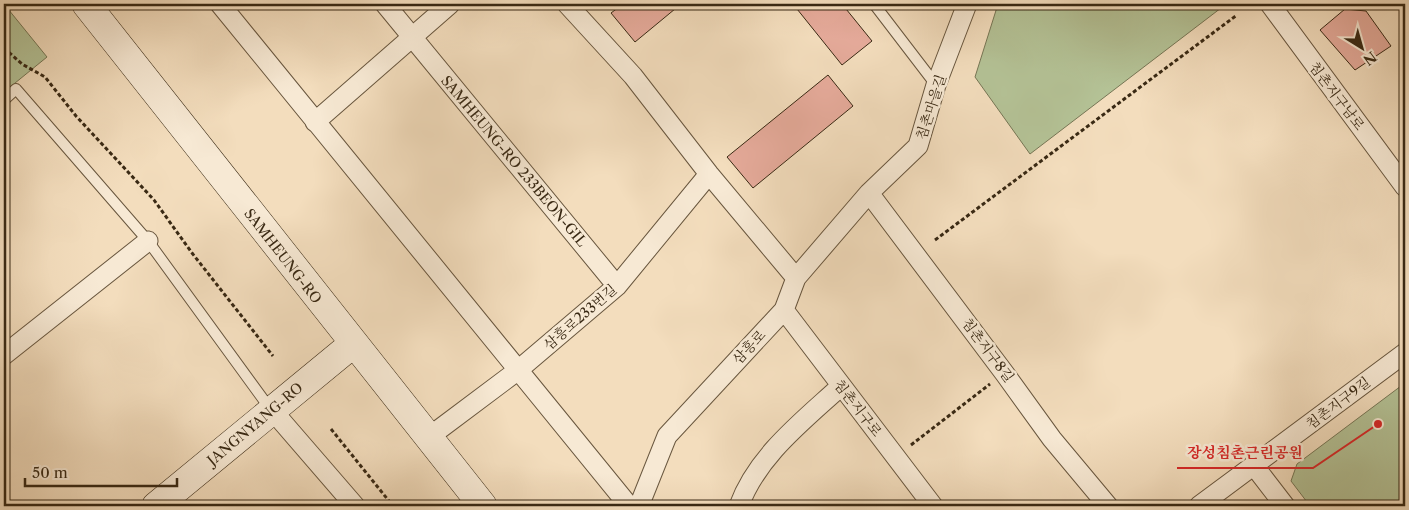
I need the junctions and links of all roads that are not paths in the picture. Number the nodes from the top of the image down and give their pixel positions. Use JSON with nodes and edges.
{"nodes":[{"id":1,"x":86,"y":4,"type":"edge"},
{"id":2,"x":220,"y":4,"type":"edge"},
{"id":3,"x":384,"y":4,"type":"edge"},
{"id":4,"x":450,"y":4,"type":"edge"},
{"id":5,"x":567,"y":4,"type":"edge"},
{"id":6,"x":874,"y":4,"type":"edge"},
{"id":7,"x":967,"y":4,"type":"edge"},
{"id":8,"x":1270,"y":4,"type":"edge"},
{"id":9,"x":411,"y":37,"type":"junction"},
{"id":10,"x":936,"y":85,"type":"junction"},
{"id":11,"x":4,"y":100,"type":"edge"},
{"id":12,"x":315,"y":122,"type":"junction"},
{"id":13,"x":709,"y":174,"type":"junction"},
{"id":14,"x":1405,"y":187,"type":"edge"},
{"id":15,"x":869,"y":193,"type":"junction"},
{"id":16,"x":148,"y":241,"type":"junction"},
{"id":17,"x":796,"y":278,"type":"junction"},
{"id":18,"x":617,"y":286,"type":"junction"},
{"id":19,"x":784,"y":310,"type":"junction"},
{"id":20,"x":354,"y":343,"type":"junction"},
{"id":21,"x":1405,"y":353,"type":"edge"},
{"id":22,"x":4,"y":355,"type":"edge"},
{"id":23,"x":517,"y":371,"type":"junction"},
{"id":24,"x":841,"y":386,"type":"junction"},
{"id":25,"x":272,"y":410,"type":"junction"},
{"id":26,"x":429,"y":437,"type":"junction"},
{"id":27,"x":1255,"y":466,"type":"junction"},
{"id":28,"x":156,"y":506,"type":"edge"},
{"id":29,"x":355,"y":506,"type":"edge"},
{"id":30,"x":483,"y":506,"type":"edge"},
{"id":31,"x":629,"y":506,"type":"edge"},
{"id":32,"x":639,"y":506,"type":"edge"},
{"id":33,"x":739,"y":506,"type":"edge"},
{"id":34,"x":934,"y":506,"type":"edge"},
{"id":35,"x":1108,"y":506,"type":"edge"},
{"id":36,"x":1199,"y":506,"type":"edge"},
{"id":37,"x":1285,"y":506,"type":"edge"}],
"edges":[{"from":1,"to":20,"type":"main road","name":"SAMHEUNG-RO"},
{"from":2,"to":12,"type":"street"},
{"from":3,"to":9,"type":"street","name":"SAMHEUNG-RO 233BEON-GIL"},
{"from":4,"to":9,"type":"street"},
{"from":5,"to":13,"type":"street"},
{"from":6,"to":10,"type":"lane"},
{"from":7,"to":10,"type":"street","name":"침촌마을길"},
{"from":8,"to":14,"type":"street","name":"침촌지구남로"},
{"from":9,"to":12,"type":"street"},
{"from":9,"to":18,"type":"street","name":"SAMHEUNG-RO 233BEON-GIL"},
{"from":10,"to":15,"type":"street","name":"침촌마을길"},
{"from":11,"to":16,"type":"lane"},
{"from":12,"to":23,"type":"street"},
{"from":13,"to":17,"type":"street"},
{"from":13,"to":18,"type":"street","name":"삼흥로233번길"},
{"from":15,"to":17,"type":"street","name":"삼흥로"},
{"from":15,"to":35,"type":"street","name":"침촌지구8길"},
{"from":16,"to":22,"type":"street"},
{"from":16,"to":25,"type":"lane"},
{"from":17,"to":19,"type":"street","name":"삼흥로"},
{"from":18,"to":23,"type":"street","name":"삼흥로233번길"},
{"from":19,"to":24,"type":"street","name":"침촌지구로"},
{"from":19,"to":32,"type":"street","name":"삼흥로"},
{"from":20,"to":25,"type":"main road","name":"JANGNYANG-RO"},
{"from":20,"to":26,"type":"main road","name":"SAMHEUNG-RO"},
{"from":21,"to":27,"type":"street","name":"침촌지구9길"},
{"from":23,"to":26,"type":"street","name":"삼흥로233번길"},
{"from":23,"to":31,"type":"street"},
{"from":24,"to":33,"type":"street"},
{"from":24,"to":34,"type":"street","name":"침촌지구로"},
{"from":25,"to":28,"type":"main road","name":"JANGNYANG-RO"},
{"from":25,"to":29,"type":"street"},
{"from":26,"to":30,"type":"main road","name":"SAMHEUNG-RO"},
{"from":27,"to":36,"type":"street","name":"침촌지구9길"},
{"from":27,"to":37,"type":"street"}]}
